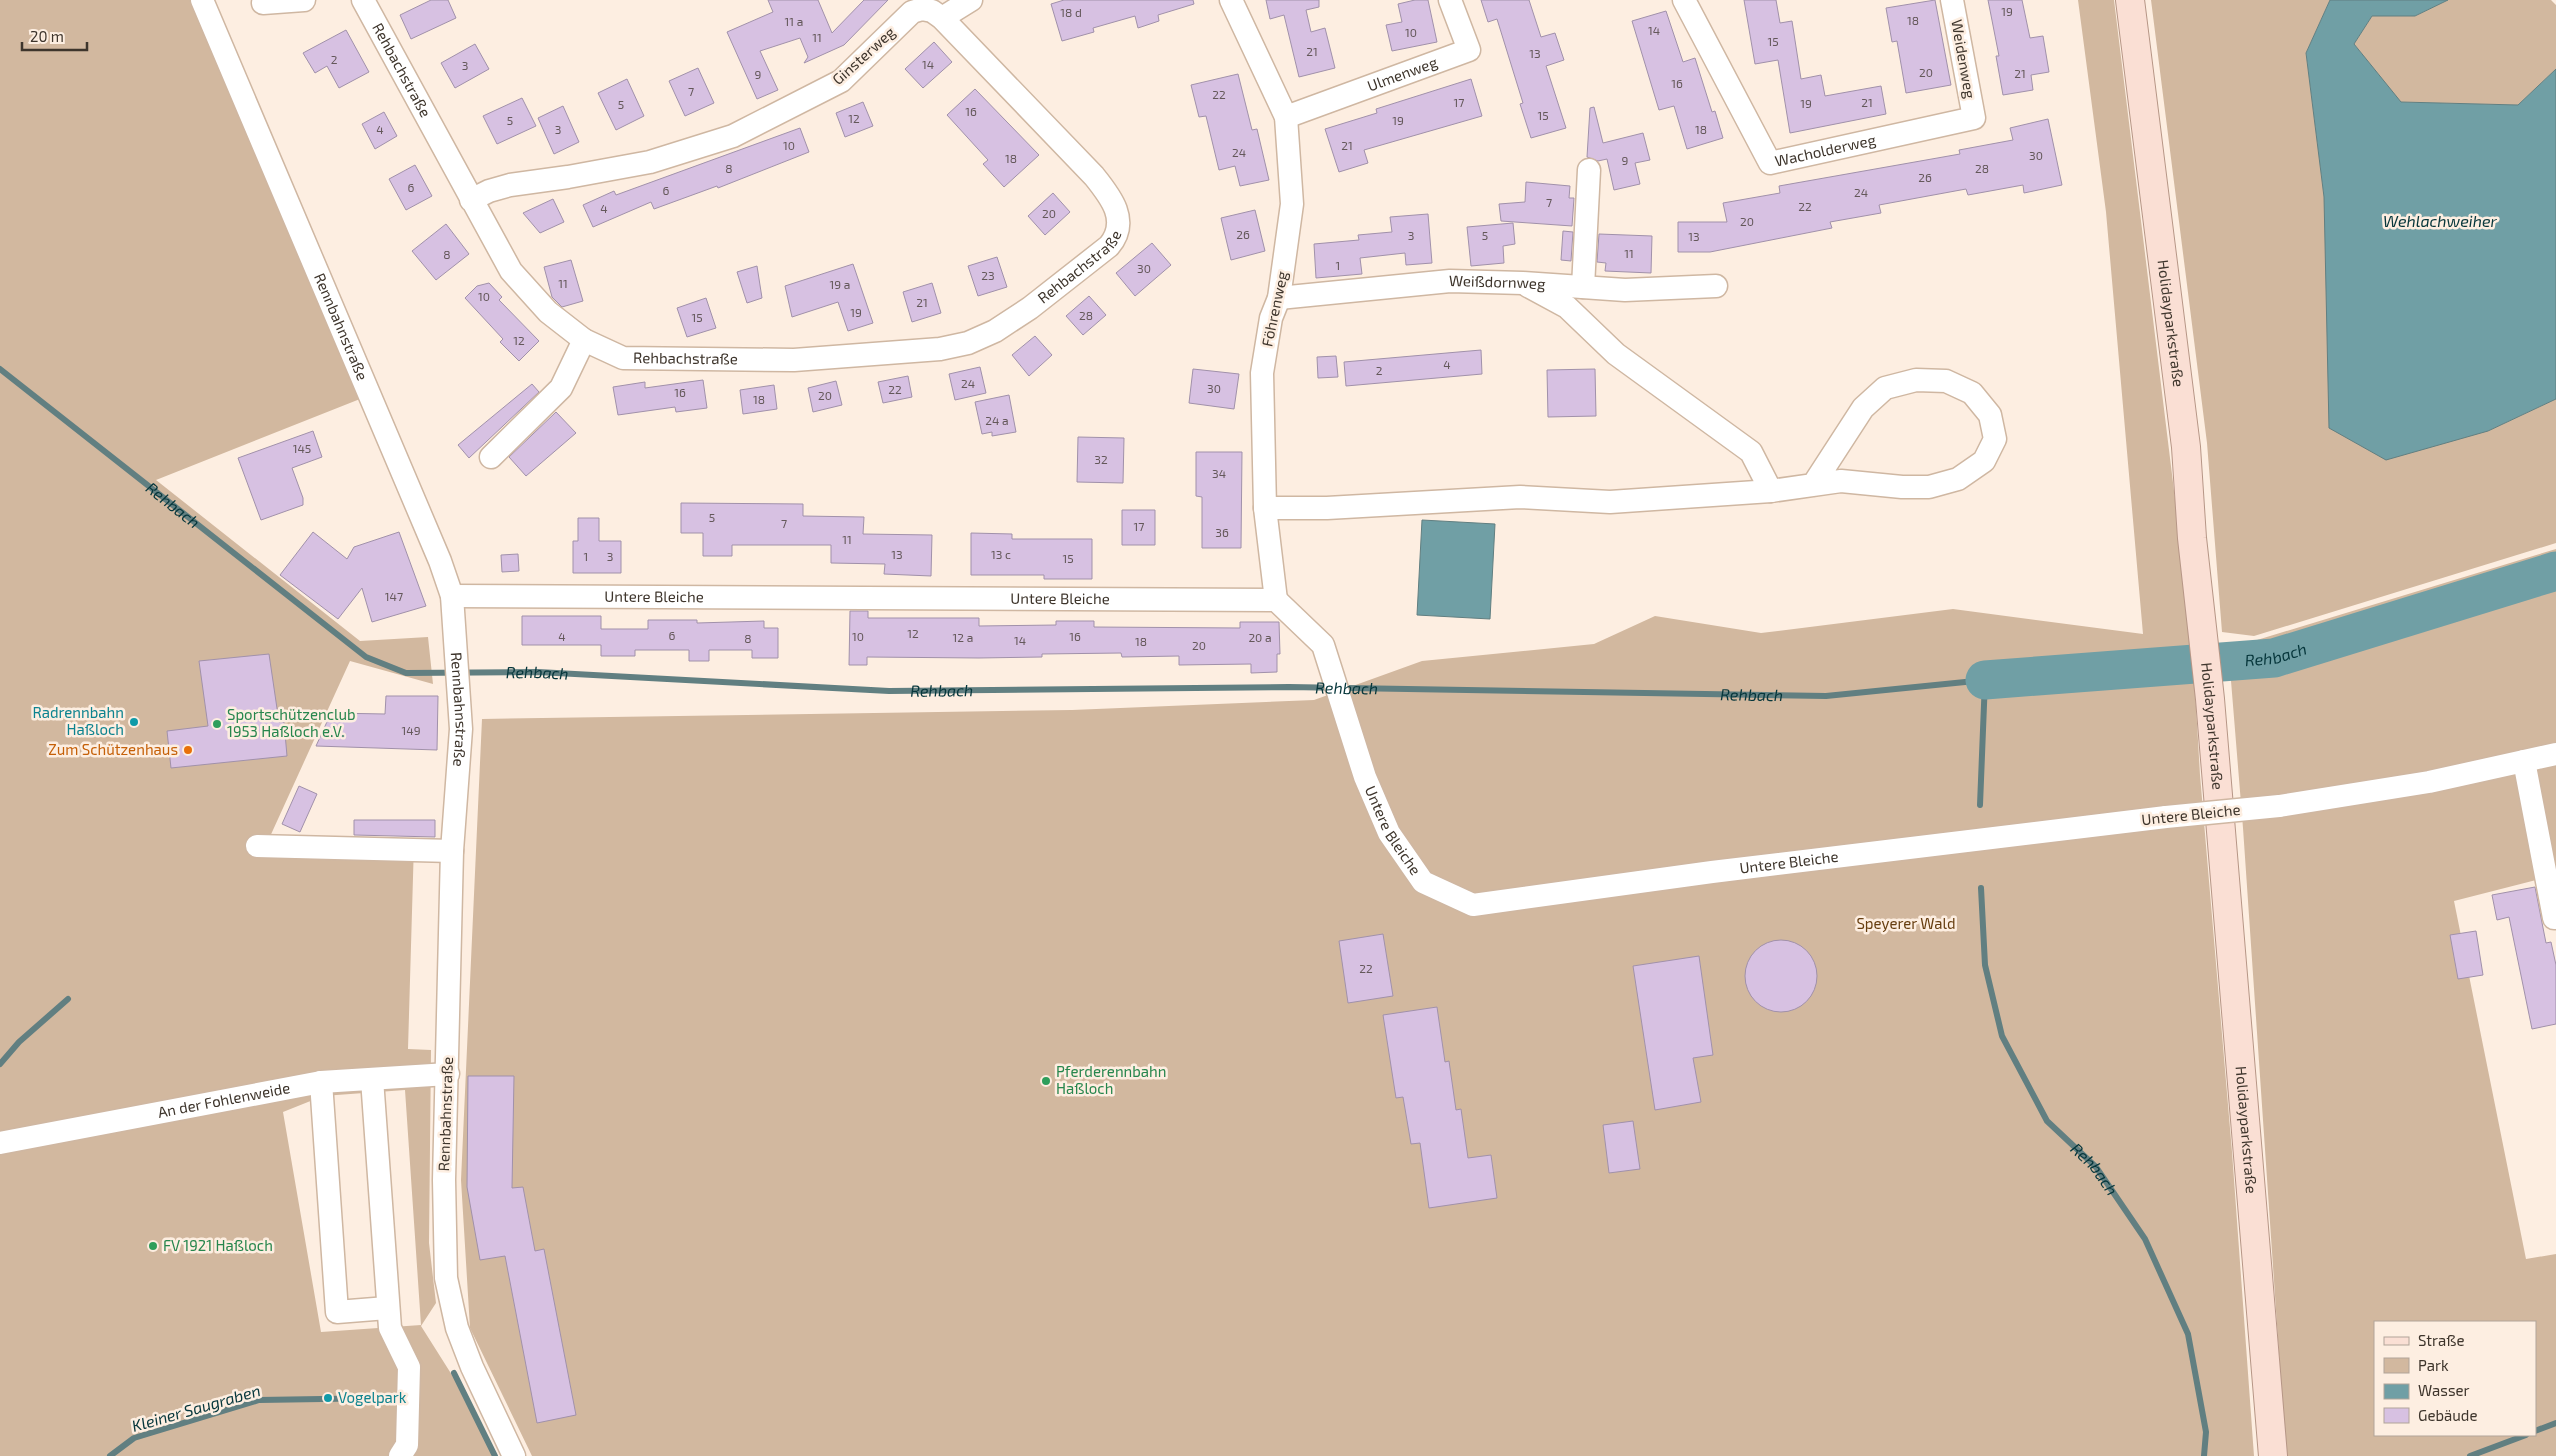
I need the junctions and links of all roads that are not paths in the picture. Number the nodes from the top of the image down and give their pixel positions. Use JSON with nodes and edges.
{"nodes":[{"id":1,"x":202,"y":0,"type":"edge"},
{"id":2,"x":304,"y":0,"type":"edge"},
{"id":3,"x":364,"y":0,"type":"edge"},
{"id":4,"x":971,"y":0,"type":"edge"},
{"id":5,"x":1231,"y":0,"type":"edge"},
{"id":6,"x":1450,"y":0,"type":"edge"},
{"id":7,"x":1684,"y":0,"type":"edge"},
{"id":8,"x":1952,"y":0,"type":"edge"},
{"id":9,"x":2130,"y":0,"type":"edge"},
{"id":10,"x":262,"y":3,"type":"dead end"},
{"id":11,"x":942,"y":18,"type":"junction"},
{"id":12,"x":1286,"y":117,"type":"junction"},
{"id":13,"x":1974,"y":118,"type":"joint"},
{"id":14,"x":1589,"y":170,"type":"dead end"},
{"id":15,"x":471,"y":200,"type":"junction"},
{"id":16,"x":1118,"y":218,"type":"joint"},
{"id":17,"x":1523,"y":283,"type":"junction"},
{"id":18,"x":1716,"y":286,"type":"dead end"},
{"id":19,"x":1583,"y":287,"type":"junction"},
{"id":20,"x":1280,"y":298,"type":"junction"},
{"id":21,"x":584,"y":340,"type":"junction"},
{"id":22,"x":491,"y":457,"type":"dead end"},
{"id":23,"x":1814,"y":485,"type":"junction"},
{"id":24,"x":1771,"y":491,"type":"junction"},
{"id":25,"x":1265,"y":508,"type":"junction"},
{"id":26,"x":452,"y":596,"type":"junction"},
{"id":27,"x":1276,"y":600,"type":"junction"},
{"id":28,"x":2556,"y":754,"type":"edge"},
{"id":29,"x":2524,"y":761,"type":"junction"},
{"id":30,"x":257,"y":846,"type":"dead end"},
{"id":31,"x":452,"y":851,"type":"junction"},
{"id":32,"x":2555,"y":918,"type":"edge"},
{"id":33,"x":448,"y":1074,"type":"junction"},
{"id":34,"x":372,"y":1079,"type":"junction"},
{"id":35,"x":321,"y":1082,"type":"junction"},
{"id":36,"x":0,"y":1143,"type":"edge"},
{"id":37,"x":387,"y":1308,"type":"junction"},
{"id":38,"x":400,"y":1456,"type":"edge"},
{"id":39,"x":514,"y":1456,"type":"edge"},
{"id":40,"x":2273,"y":1456,"type":"edge"}],
"edges":[{"from":1,"to":26,"type":"street","name":"Rennbahnstraße"},
{"from":2,"to":10,"type":"street"},
{"from":3,"to":15,"type":"street","name":"Rehbachstraße"},
{"from":4,"to":11,"type":"street"},
{"from":5,"to":12,"type":"street","name":"Föhrenweg"},
{"from":6,"to":12,"type":"street","name":"Ulmenweg"},
{"from":7,"to":13,"type":"street","name":"Wacholderweg"},
{"from":8,"to":13,"type":"street","name":"Weidenweg"},
{"from":9,"to":40,"type":"main road","name":"Holidayparkstraße"},
{"from":11,"to":15,"type":"street","name":"Ginsterweg"},
{"from":11,"to":16,"type":"street","name":"Ginsterweg"},
{"from":12,"to":20,"type":"street","name":"Föhrenweg"},
{"from":14,"to":19,"type":"street"},
{"from":15,"to":21,"type":"street","name":"Rehbachstraße"},
{"from":16,"to":21,"type":"street","name":"Rehbachstraße"},
{"from":17,"to":19,"type":"street","name":"Weißdornweg"},
{"from":17,"to":20,"type":"street","name":"Weißdornweg"},
{"from":17,"to":24,"type":"street"},
{"from":18,"to":19,"type":"street","name":"Weißdornweg"},
{"from":20,"to":25,"type":"street","name":"Föhrenweg"},
{"from":21,"to":22,"type":"street"},
{"from":23,"to":23,"type":"street"},
{"from":23,"to":24,"type":"street"},
{"from":24,"to":25,"type":"street"},
{"from":25,"to":27,"type":"street","name":"Föhrenweg"},
{"from":26,"to":27,"type":"street","name":"Untere Bleiche"},
{"from":26,"to":31,"type":"street","name":"Rennbahnstraße"},
{"from":27,"to":29,"type":"street","name":"Untere Bleiche","bridge":true},
{"from":28,"to":29,"type":"street","name":"Untere Bleiche"},
{"from":29,"to":32,"type":"street"},
{"from":30,"to":31,"type":"street"},
{"from":31,"to":33,"type":"street","name":"Rennbahnstraße"},
{"from":33,"to":34,"type":"street","name":"An der Fohlenweide"},
{"from":33,"to":39,"type":"street","name":"Rennbahnstraße"},
{"from":34,"to":35,"type":"street","name":"An der Fohlenweide"},
{"from":34,"to":37,"type":"street"},
{"from":35,"to":36,"type":"street","name":"An der Fohlenweide"},
{"from":35,"to":37,"type":"street"},
{"from":37,"to":38,"type":"street"}]}
